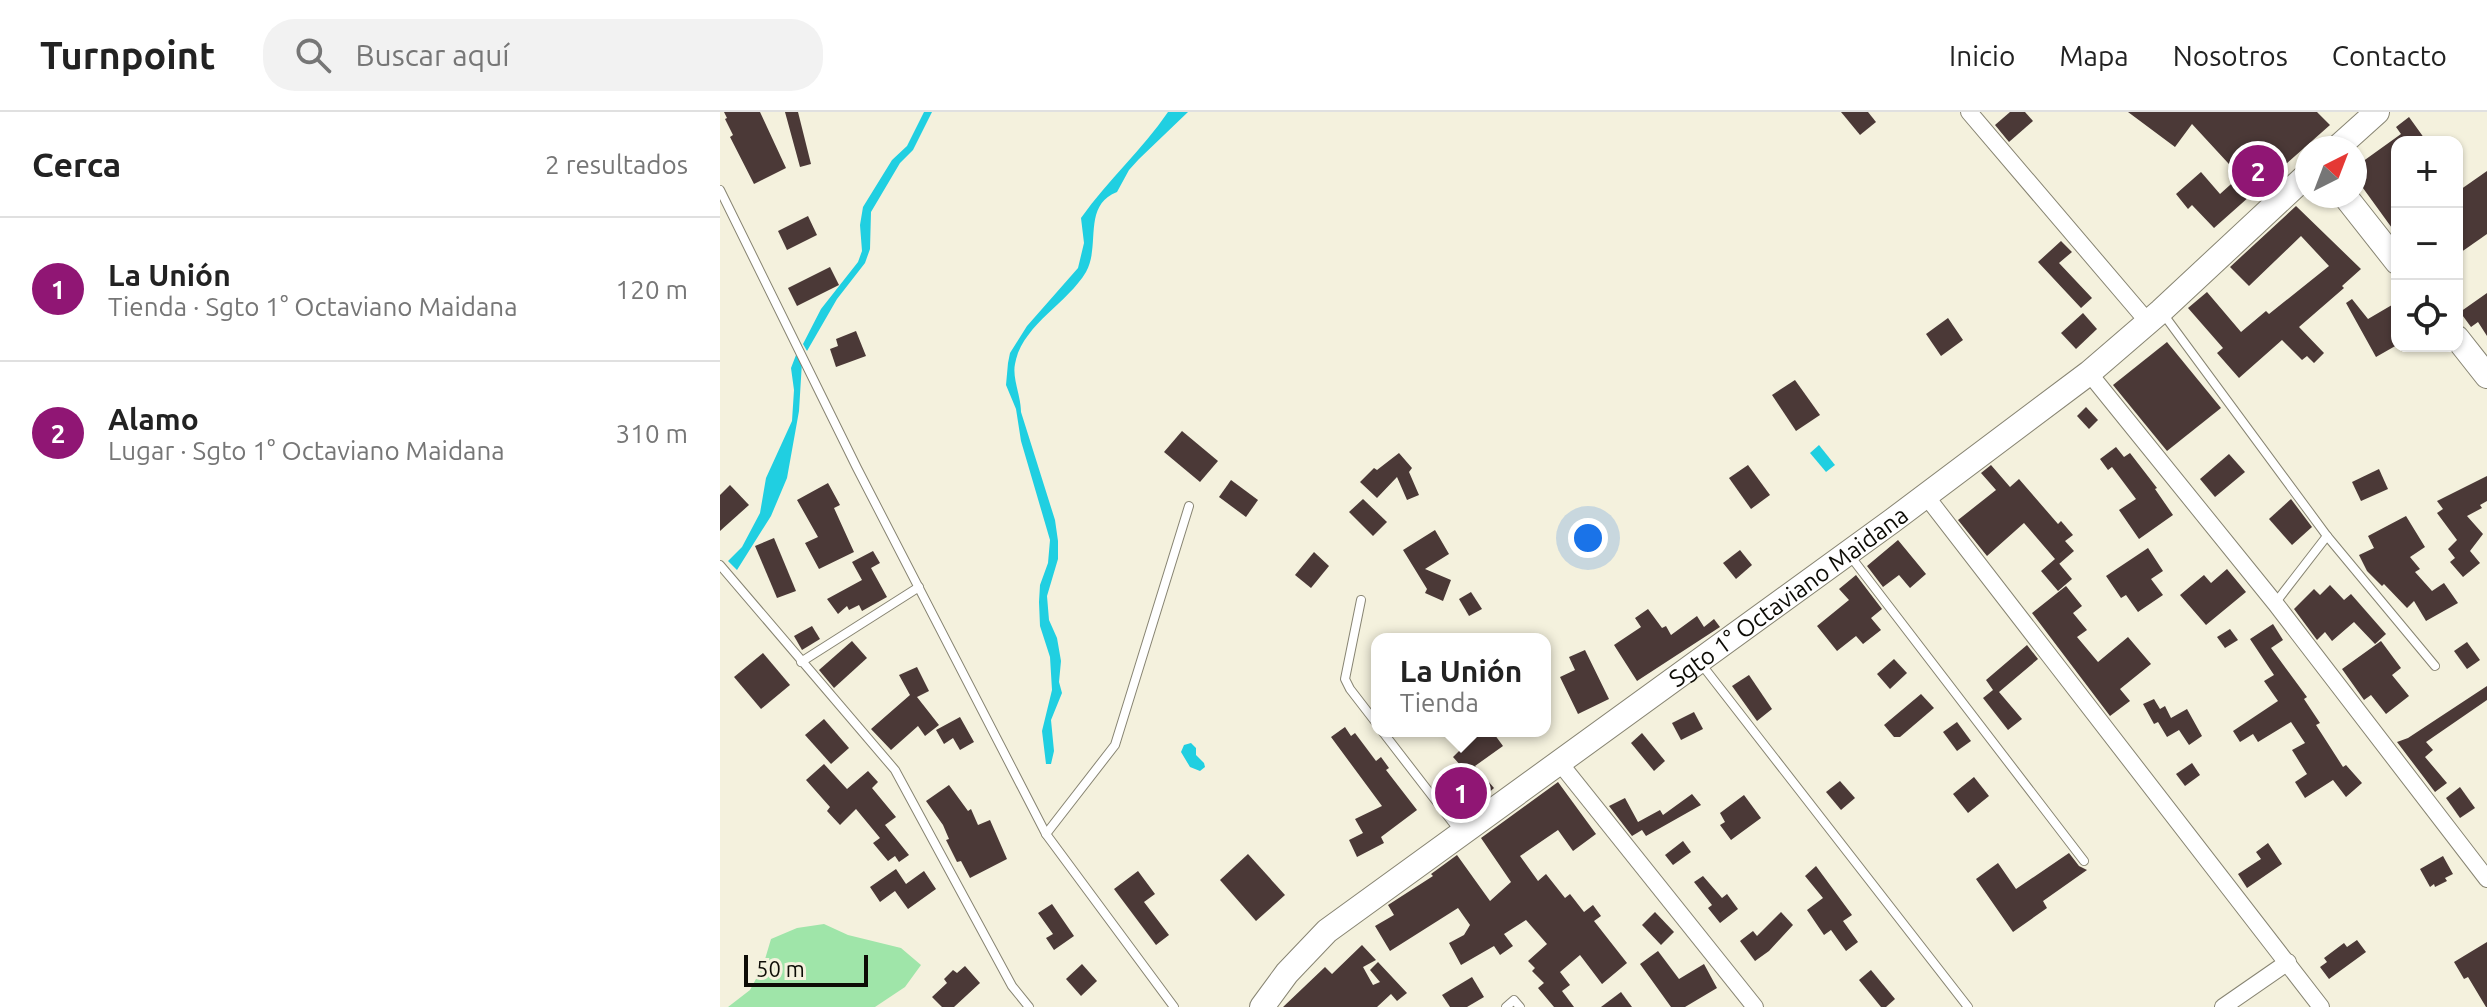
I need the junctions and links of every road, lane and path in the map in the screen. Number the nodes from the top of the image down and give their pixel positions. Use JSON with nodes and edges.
{"nodes":[{"id":1,"x":1969,"y":112,"type":"edge"},
{"id":2,"x":2377,"y":112,"type":"edge"},
{"id":3,"x":2350,"y":136,"type":"edge"},
{"id":4,"x":2295,"y":186,"type":"edge"},
{"id":5,"x":720,"y":190,"type":"edge"},
{"id":6,"x":2354,"y":208,"type":"edge"},
{"id":7,"x":2391,"y":254,"type":"edge"},
{"id":8,"x":2154,"y":317,"type":"junction"},
{"id":9,"x":2463,"y":346,"type":"edge"},
{"id":10,"x":2089,"y":373,"type":"junction"},
{"id":11,"x":2487,"y":376,"type":"edge"},
{"id":12,"x":1926,"y":496,"type":"junction"},
{"id":13,"x":1189,"y":506,"type":"dead end"},
{"id":14,"x":2327,"y":536,"type":"junction"},
{"id":15,"x":1848,"y":553,"type":"junction"},
{"id":16,"x":720,"y":565,"type":"edge"},
{"id":17,"x":919,"y":587,"type":"junction"},
{"id":18,"x":1361,"y":600,"type":"dead end"},
{"id":19,"x":2275,"y":603,"type":"junction"},
{"id":20,"x":1699,"y":661,"type":"junction"},
{"id":21,"x":801,"y":662,"type":"junction"},
{"id":22,"x":2435,"y":666,"type":"dead end"},
{"id":23,"x":1371,"y":716,"type":"edge"},
{"id":24,"x":1387,"y":737,"type":"edge"},
{"id":25,"x":1559,"y":762,"type":"junction"},
{"id":26,"x":1461,"y":833,"type":"junction"},
{"id":27,"x":1046,"y":834,"type":"junction"},
{"id":28,"x":2084,"y":861,"type":"dead end"},
{"id":29,"x":2487,"y":879,"type":"edge"},
{"id":30,"x":2288,"y":962,"type":"junction"},
{"id":31,"x":1029,"y":1007,"type":"edge"},
{"id":32,"x":1174,"y":1007,"type":"edge"},
{"id":33,"x":1262,"y":1007,"type":"edge"},
{"id":34,"x":1506,"y":1007,"type":"edge"},
{"id":35,"x":1520,"y":1007,"type":"edge"},
{"id":36,"x":1755,"y":1007,"type":"edge"},
{"id":37,"x":1968,"y":1007,"type":"edge"},
{"id":38,"x":2223,"y":1007,"type":"edge"},
{"id":39,"x":2321,"y":1007,"type":"edge"}],
"edges":[{"from":1,"to":8,"type":"street"},
{"from":2,"to":3,"type":"main road"},
{"from":4,"to":8,"type":"main road","name":"Sgto 1° Octaviano Maidana"},
{"from":5,"to":17,"type":"lane"},
{"from":6,"to":7,"type":"main road"},
{"from":8,"to":10,"type":"main road","name":"Sgto 1° Octaviano Maidana"},
{"from":8,"to":14,"type":"lane"},
{"from":9,"to":11,"type":"main road"},
{"from":10,"to":12,"type":"main road","name":"Sgto 1° Octaviano Maidana"},
{"from":10,"to":19,"type":"street"},
{"from":12,"to":15,"type":"main road","name":"Sgto 1° Octaviano Maidana"},
{"from":12,"to":30,"type":"street"},
{"from":13,"to":27,"type":"lane"},
{"from":14,"to":19,"type":"lane"},
{"from":14,"to":22,"type":"lane"},
{"from":15,"to":20,"type":"main road","name":"Sgto 1° Octaviano Maidana"},
{"from":15,"to":28,"type":"lane"},
{"from":16,"to":21,"type":"lane"},
{"from":17,"to":21,"type":"lane"},
{"from":17,"to":27,"type":"lane"},
{"from":18,"to":23,"type":"lane"},
{"from":19,"to":29,"type":"street"},
{"from":20,"to":25,"type":"main road","name":"Sgto 1° Octaviano Maidana"},
{"from":20,"to":37,"type":"lane"},
{"from":21,"to":31,"type":"lane"},
{"from":24,"to":26,"type":"lane"},
{"from":25,"to":26,"type":"main road","name":"Sgto 1° Octaviano Maidana"},
{"from":25,"to":36,"type":"street"},
{"from":26,"to":33,"type":"main road","name":"Sgto 1° Octaviano Maidana"},
{"from":27,"to":32,"type":"lane"},
{"from":30,"to":38,"type":"street"},
{"from":30,"to":39,"type":"street"},
{"from":34,"to":35,"type":"lane"}]}
